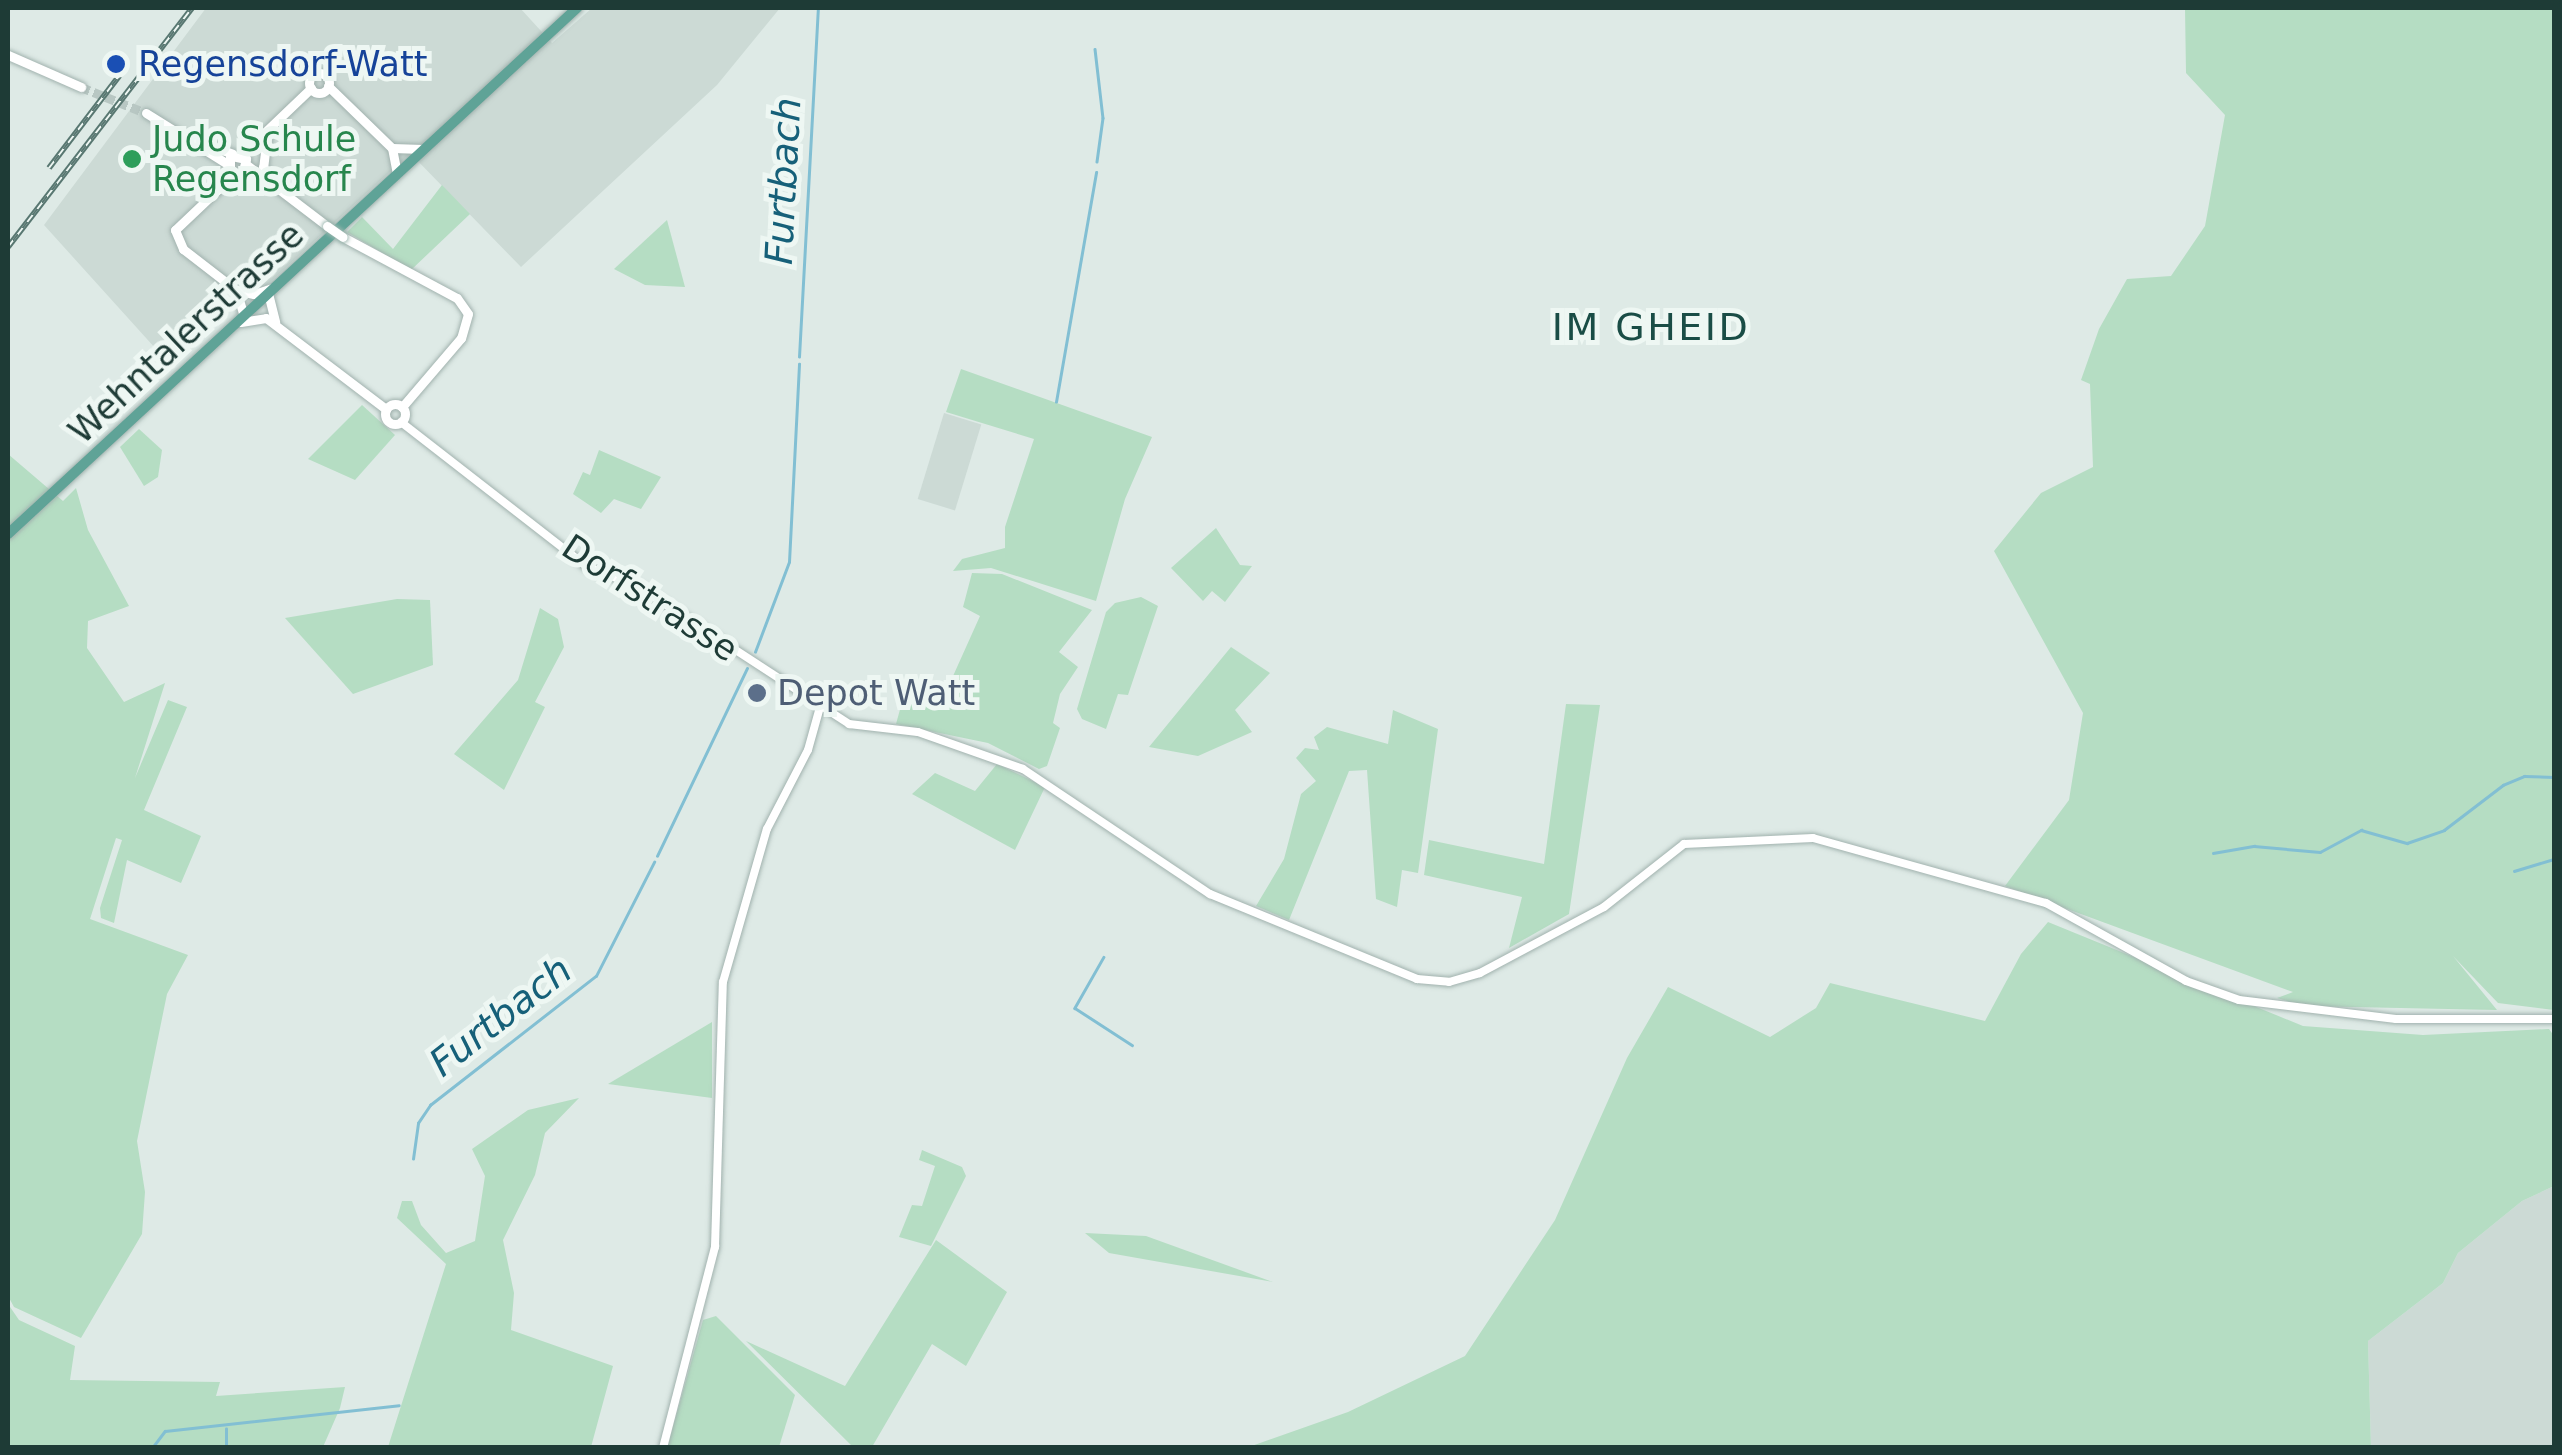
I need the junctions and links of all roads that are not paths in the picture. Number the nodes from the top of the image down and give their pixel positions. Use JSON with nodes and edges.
{"nodes":[{"id":1,"x":576,"y":8,"type":"edge"},
{"id":2,"x":8,"y":55,"type":"edge"},
{"id":3,"x":328,"y":86,"type":"junction"},
{"id":4,"x":81,"y":87,"type":"tunnel mouth"},
{"id":5,"x":311,"y":88,"type":"junction"},
{"id":6,"x":146,"y":112,"type":"tunnel mouth"},
{"id":7,"x":265,"y":137,"type":"junction"},
{"id":8,"x":392,"y":148,"type":"junction"},
{"id":9,"x":425,"y":148,"type":"junction"},
{"id":10,"x":237,"y":165,"type":"junction"},
{"id":11,"x":397,"y":174,"type":"junction"},
{"id":12,"x":294,"y":205,"type":"junction"},
{"id":13,"x":236,"y":290,"type":"junction"},
{"id":14,"x":271,"y":290,"type":"junction"},
{"id":15,"x":239,"y":320,"type":"junction"},
{"id":16,"x":276,"y":324,"type":"junction"},
{"id":17,"x":402,"y":406,"type":"junction"},
{"id":18,"x":386,"y":409,"type":"junction"},
{"id":19,"x":401,"y":422,"type":"junction"},
{"id":20,"x":8,"y":534,"type":"edge"},
{"id":21,"x":820,"y":707,"type":"junction"},
{"id":22,"x":2554,"y":1019,"type":"edge"},
{"id":23,"x":663,"y":1448,"type":"edge"}],
"edges":[{"from":1,"to":9,"type":"main road","name":"Wehntalerstrasse"},
{"from":2,"to":4,"type":"main road"},
{"from":3,"to":5,"type":"main road"},
{"from":3,"to":5,"type":"main road"},
{"from":3,"to":8,"type":"main road"},
{"from":5,"to":7,"type":"main road"},
{"from":6,"to":10,"type":"main road"},
{"from":7,"to":10,"type":"main road"},
{"from":7,"to":12,"type":"main road"},
{"from":8,"to":9,"type":"main road"},
{"from":8,"to":11,"type":"main road"},
{"from":9,"to":11,"type":"main road","name":"Wehntalerstrasse"},
{"from":10,"to":12,"type":"main road"},
{"from":10,"to":13,"type":"main road"},
{"from":11,"to":14,"type":"main road","name":"Wehntalerstrasse"},
{"from":12,"to":17,"type":"main road","bridge":true},
{"from":13,"to":14,"type":"main road"},
{"from":13,"to":15,"type":"main road"},
{"from":14,"to":15,"type":"main road","name":"Wehntalerstrasse"},
{"from":14,"to":16,"type":"main road"},
{"from":15,"to":16,"type":"main road"},
{"from":15,"to":20,"type":"main road","name":"Wehntalerstrasse"},
{"from":16,"to":18,"type":"main road"},
{"from":17,"to":18,"type":"main road"},
{"from":17,"to":19,"type":"main road"},
{"from":18,"to":19,"type":"main road"},
{"from":19,"to":21,"type":"street","name":"Dorfstrasse"},
{"from":21,"to":22,"type":"street","name":"Dorfstrasse"},
{"from":21,"to":23,"type":"street"}]}
